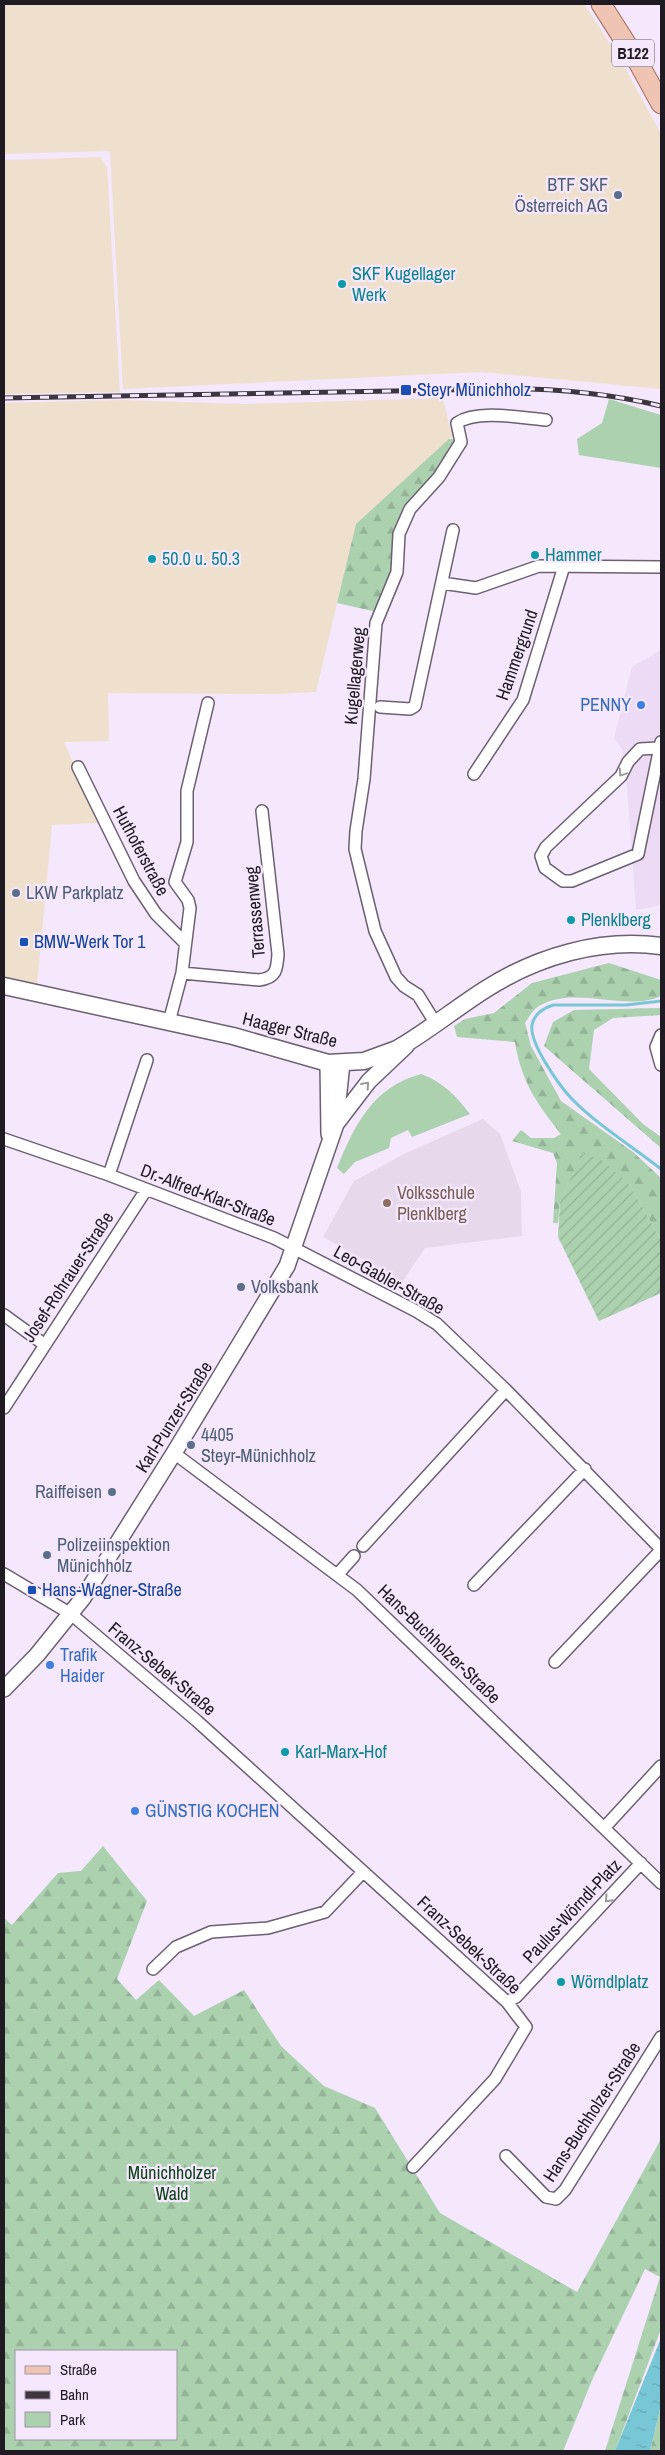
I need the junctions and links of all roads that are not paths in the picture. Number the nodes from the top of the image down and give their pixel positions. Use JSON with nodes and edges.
{"nodes":[{"id":1,"x":601,"y":4,"type":"edge"},
{"id":2,"x":661,"y":104,"type":"edge"},
{"id":3,"x":546,"y":420,"type":"dead end"},
{"id":4,"x":453,"y":530,"type":"dead end"},
{"id":5,"x":564,"y":566,"type":"junction"},
{"id":6,"x":661,"y":567,"type":"edge"},
{"id":7,"x":442,"y":583,"type":"junction"},
{"id":8,"x":208,"y":703,"type":"dead end"},
{"id":9,"x":380,"y":707,"type":"dead end"},
{"id":10,"x":660,"y":745,"type":"edge"},
{"id":11,"x":78,"y":767,"type":"dead end"},
{"id":12,"x":474,"y":774,"type":"dead end"},
{"id":13,"x":262,"y":811,"type":"dead end"},
{"id":14,"x":185,"y":943,"type":"junction"},
{"id":15,"x":661,"y":946,"type":"edge"},
{"id":16,"x":182,"y":972,"type":"junction"},
{"id":17,"x":4,"y":986,"type":"edge"},
{"id":18,"x":169,"y":1022,"type":"junction"},
{"id":19,"x":436,"y":1024,"type":"junction"},
{"id":20,"x":661,"y":1036,"type":"edge"},
{"id":21,"x":412,"y":1041,"type":"junction"},
{"id":22,"x":147,"y":1060,"type":"dead end"},
{"id":23,"x":335,"y":1063,"type":"junction"},
{"id":24,"x":661,"y":1064,"type":"edge"},
{"id":25,"x":336,"y":1124,"type":"junction"},
{"id":26,"x":4,"y":1139,"type":"edge"},
{"id":27,"x":329,"y":1139,"type":"junction"},
{"id":28,"x":109,"y":1175,"type":"junction"},
{"id":29,"x":146,"y":1190,"type":"junction"},
{"id":30,"x":294,"y":1247,"type":"junction"},
{"id":31,"x":4,"y":1316,"type":"edge"},
{"id":32,"x":45,"y":1345,"type":"junction"},
{"id":33,"x":506,"y":1390,"type":"junction"},
{"id":34,"x":4,"y":1408,"type":"edge"},
{"id":35,"x":174,"y":1453,"type":"junction"},
{"id":36,"x":584,"y":1469,"type":"junction"},
{"id":37,"x":363,"y":1546,"type":"dead end"},
{"id":38,"x":661,"y":1549,"type":"edge"},
{"id":39,"x":354,"y":1556,"type":"dead end"},
{"id":40,"x":4,"y":1574,"type":"edge"},
{"id":41,"x":338,"y":1574,"type":"junction"},
{"id":42,"x":474,"y":1585,"type":"dead end"},
{"id":43,"x":71,"y":1614,"type":"junction"},
{"id":44,"x":555,"y":1662,"type":"dead end"},
{"id":45,"x":4,"y":1689,"type":"edge"},
{"id":46,"x":661,"y":1766,"type":"edge"},
{"id":47,"x":604,"y":1828,"type":"junction"},
{"id":48,"x":641,"y":1863,"type":"junction"},
{"id":49,"x":363,"y":1872,"type":"junction"},
{"id":50,"x":661,"y":1883,"type":"edge"},
{"id":51,"x":153,"y":1969,"type":"dead end"},
{"id":52,"x":507,"y":2002,"type":"junction"},
{"id":53,"x":661,"y":2037,"type":"edge"},
{"id":54,"x":506,"y":2156,"type":"dead end"},
{"id":55,"x":413,"y":2166,"type":"dead end"}],
"edges":[{"from":1,"to":2,"type":"main road","number":"B122"},
{"from":3,"to":19,"type":"street","name":"Kugellagerweg"},
{"from":4,"to":7,"type":"street"},
{"from":5,"to":6,"type":"street"},
{"from":5,"to":7,"type":"street"},
{"from":5,"to":12,"type":"street","name":"Hammergrund"},
{"from":7,"to":9,"type":"street"},
{"from":8,"to":14,"type":"street","name":"Huthoferstraße"},
{"from":10,"to":10,"type":"street","one_way":true},
{"from":11,"to":14,"type":"street","name":"Huthoferstraße"},
{"from":13,"to":16,"type":"street","name":"Terrassenweg"},
{"from":14,"to":16,"type":"street","name":"Huthoferstraße"},
{"from":15,"to":19,"type":"main road","name":"Haager Straße"},
{"from":16,"to":18,"type":"street","name":"Huthoferstraße"},
{"from":17,"to":18,"type":"main road","name":"Haager Straße"},
{"from":18,"to":23,"type":"main road","name":"Haager Straße"},
{"from":19,"to":21,"type":"main road","name":"Haager Straße"},
{"from":20,"to":24,"type":"street"},
{"from":21,"to":23,"type":"main road","name":"Haager Straße"},
{"from":25,"to":21,"type":"street","name":"Karl-Punzer-Straße","one_way":true},
{"from":22,"to":28,"type":"street"},
{"from":23,"to":25,"type":"street","name":"Karl-Punzer-Straße"},
{"from":23,"to":27,"type":"street","name":"Karl-Punzer-Straße"},
{"from":25,"to":27,"type":"street","name":"Karl-Punzer-Straße"},
{"from":26,"to":28,"type":"street","name":"Dr.-Alfred-Klar-Straße"},
{"from":27,"to":30,"type":"street","name":"Karl-Punzer-Straße"},
{"from":28,"to":29,"type":"street","name":"Dr.-Alfred-Klar-Straße"},
{"from":29,"to":30,"type":"street","name":"Dr.-Alfred-Klar-Straße"},
{"from":29,"to":32,"type":"street","name":"Josef-Rohrauer-Straße"},
{"from":30,"to":33,"type":"street","name":"Leo-Gabler-Straße"},
{"from":30,"to":35,"type":"street","name":"Karl-Punzer-Straße"},
{"from":31,"to":32,"type":"street"},
{"from":32,"to":34,"type":"street","name":"Josef-Rohrauer-Straße"},
{"from":33,"to":36,"type":"street","name":"Leo-Gabler-Straße"},
{"from":33,"to":37,"type":"street"},
{"from":35,"to":41,"type":"street","name":"Hans-Buchholzer-Straße"},
{"from":35,"to":43,"type":"street","name":"Karl-Punzer-Straße"},
{"from":36,"to":38,"type":"street","name":"Leo-Gabler-Straße"},
{"from":36,"to":42,"type":"street"},
{"from":38,"to":44,"type":"street","name":"Leo-Gabler-Straße"},
{"from":39,"to":41,"type":"street"},
{"from":40,"to":43,"type":"street"},
{"from":41,"to":47,"type":"street","name":"Hans-Buchholzer-Straße"},
{"from":43,"to":45,"type":"street","name":"Karl-Punzer-Straße"},
{"from":43,"to":49,"type":"street","name":"Franz-Sebek-Straße"},
{"from":46,"to":47,"type":"street"},
{"from":47,"to":48,"type":"street","name":"Hans-Buchholzer-Straße"},
{"from":48,"to":50,"type":"street","name":"Hans-Buchholzer-Straße"},
{"from":48,"to":52,"type":"street","name":"Paulus-Wörndl-Platz","one_way":true},
{"from":49,"to":51,"type":"street"},
{"from":49,"to":52,"type":"street","name":"Franz-Sebek-Straße"},
{"from":52,"to":55,"type":"street","name":"Franz-Sebek-Straße"},
{"from":53,"to":54,"type":"street","name":"Hans-Buchholzer-Straße"}]}
